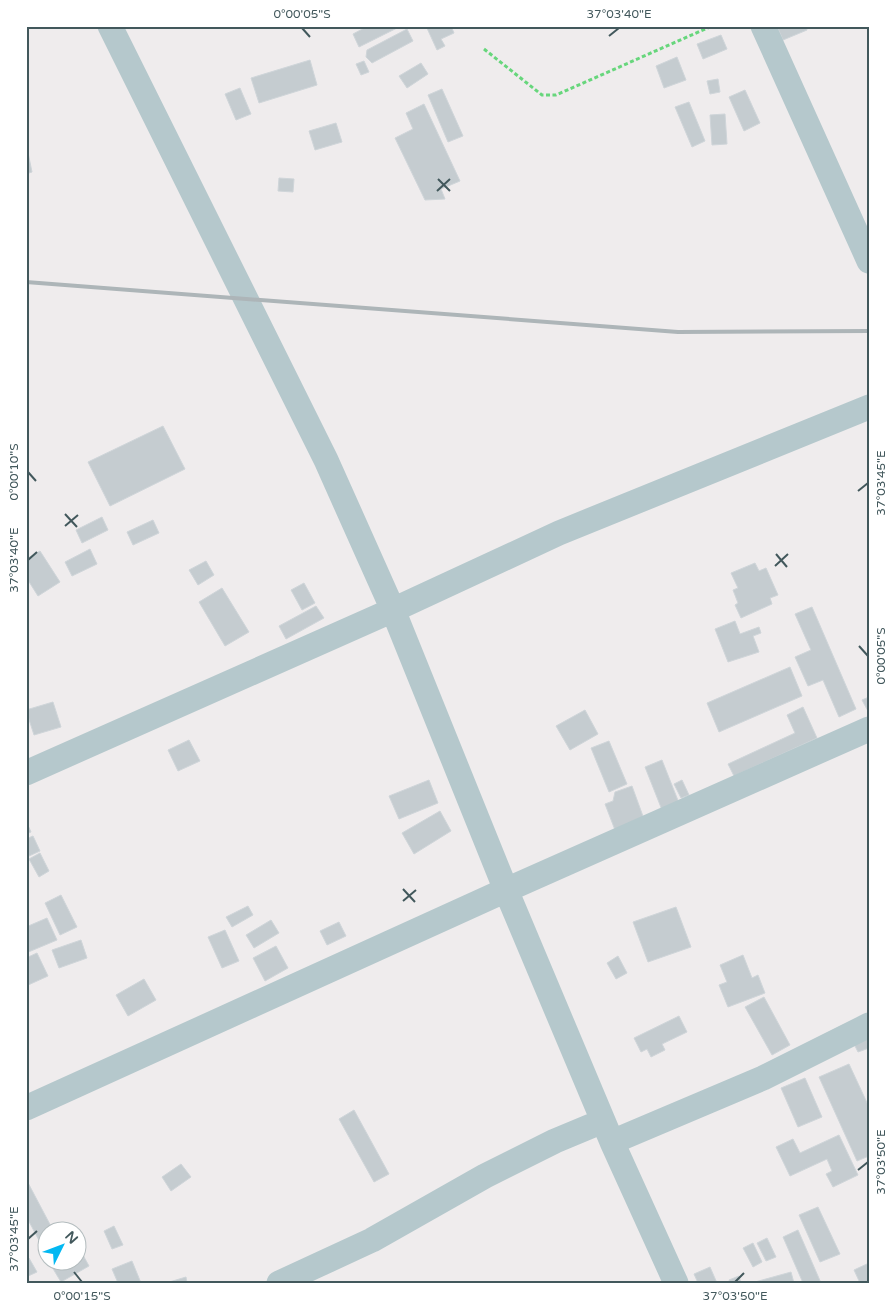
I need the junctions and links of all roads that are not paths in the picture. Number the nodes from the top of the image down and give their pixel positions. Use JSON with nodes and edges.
{"nodes":[{"id":1,"x":110,"y":26,"type":"edge"},
{"id":2,"x":763,"y":26,"type":"edge"},
{"id":3,"x":869,"y":261,"type":"edge"},
{"id":4,"x":869,"y":407,"type":"edge"},
{"id":5,"x":393,"y":610,"type":"junction"},
{"id":6,"x":869,"y":728,"type":"edge"},
{"id":7,"x":26,"y":772,"type":"edge"},
{"id":8,"x":506,"y":890,"type":"junction"},
{"id":9,"x":869,"y":1025,"type":"edge"},
{"id":10,"x":26,"y":1108,"type":"edge"},
{"id":11,"x":607,"y":1132,"type":"junction"},
{"id":12,"x":279,"y":1283,"type":"edge"},
{"id":13,"x":676,"y":1283,"type":"edge"}],
"edges":[{"from":1,"to":5,"type":"street"},
{"from":2,"to":3,"type":"street"},
{"from":4,"to":5,"type":"street"},
{"from":5,"to":7,"type":"street"},
{"from":5,"to":8,"type":"street"},
{"from":6,"to":8,"type":"street"},
{"from":8,"to":10,"type":"street"},
{"from":8,"to":11,"type":"street"},
{"from":9,"to":11,"type":"street"},
{"from":11,"to":12,"type":"street"},
{"from":11,"to":13,"type":"street"}]}
